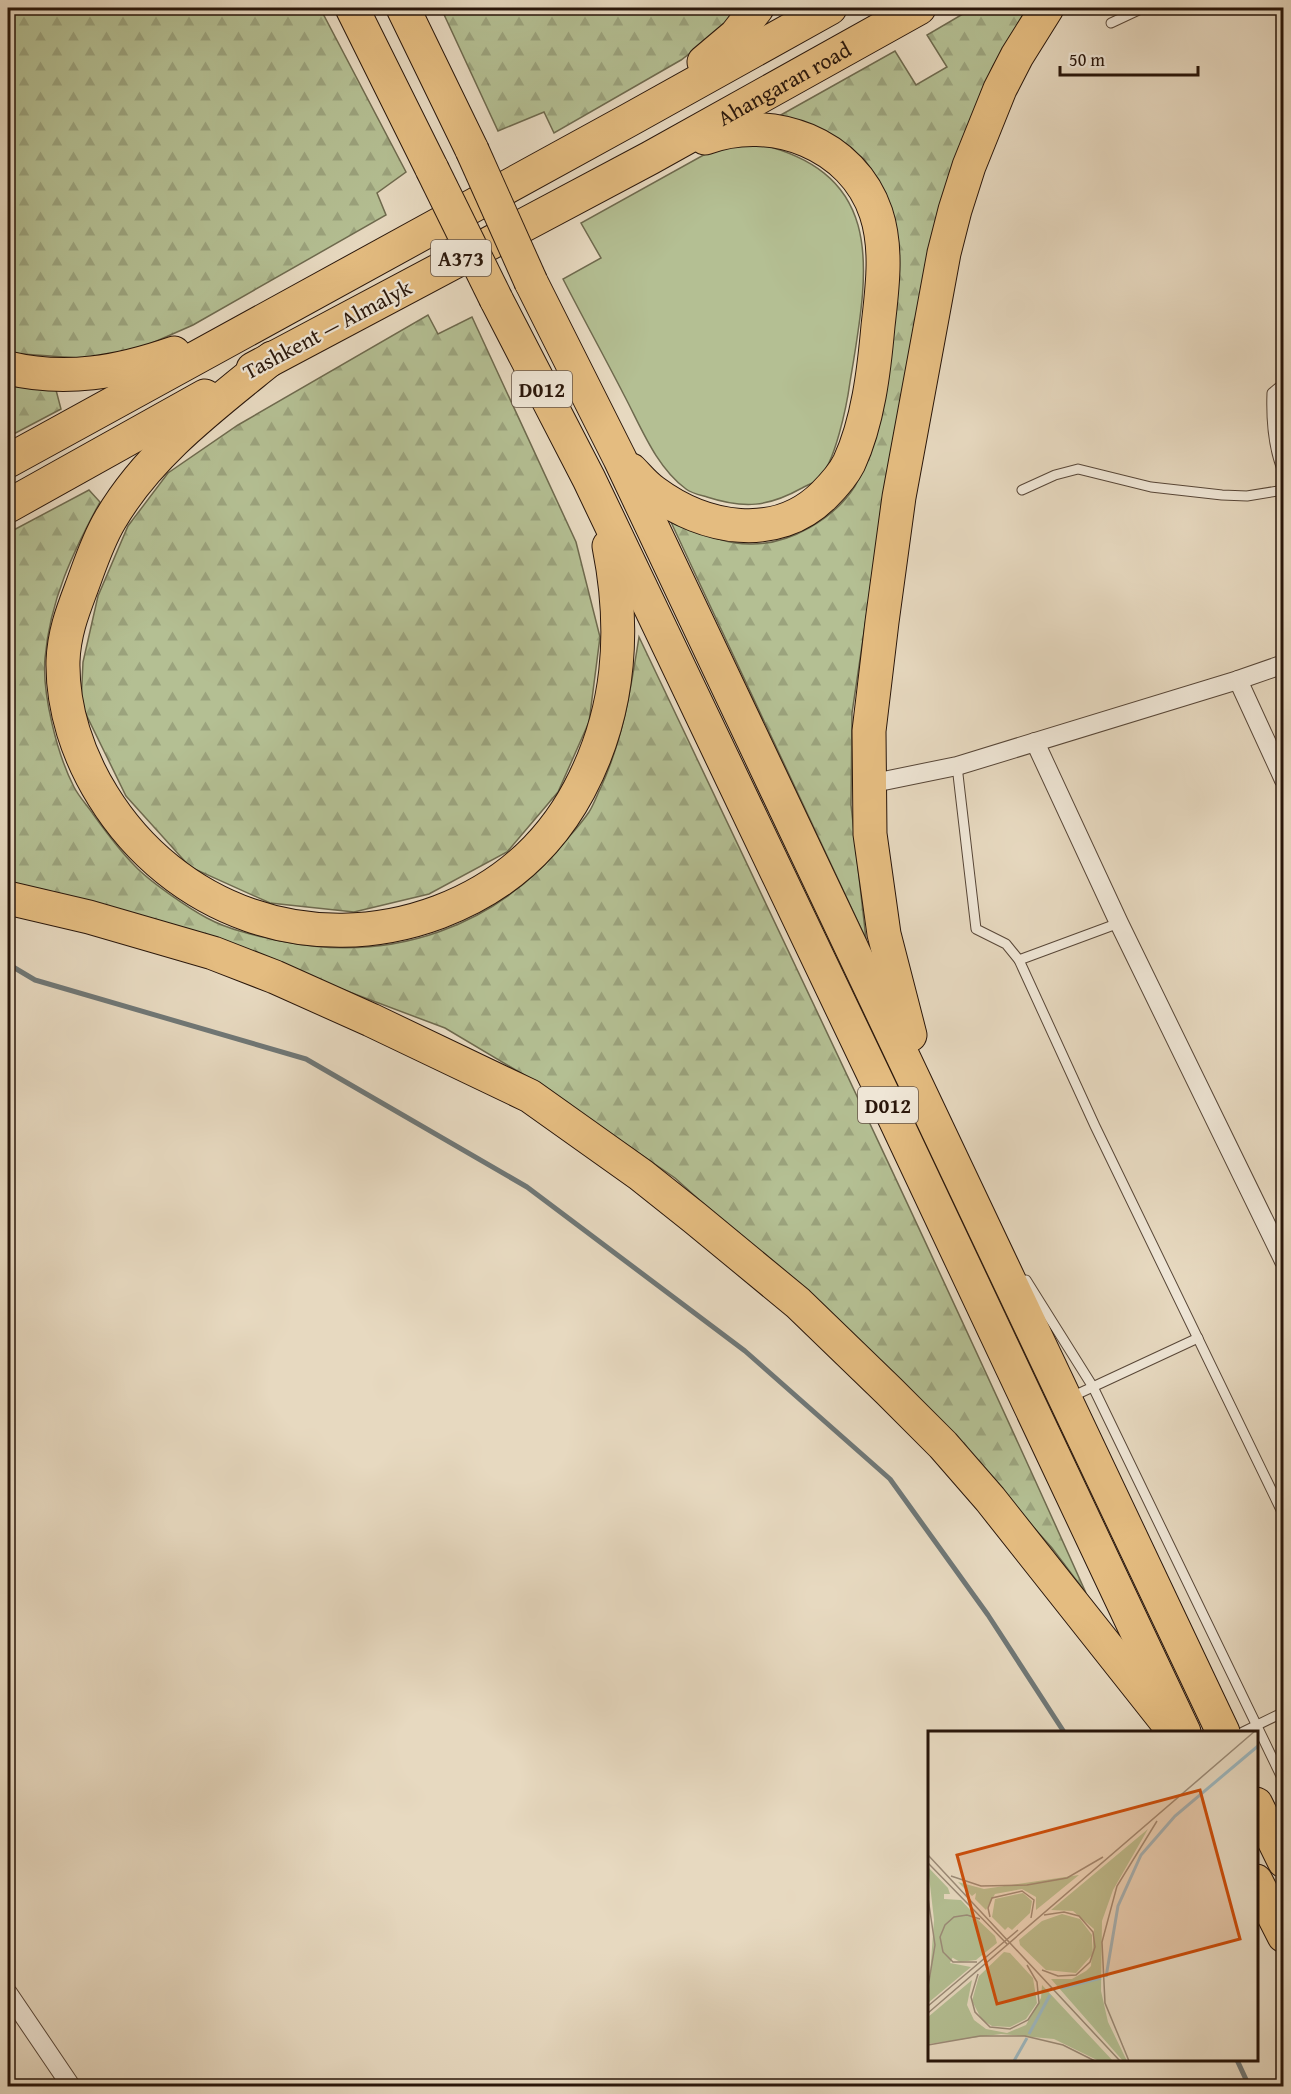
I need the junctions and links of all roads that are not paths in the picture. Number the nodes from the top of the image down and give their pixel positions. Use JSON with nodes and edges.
{"nodes":[{"id":1,"x":352,"y":8,"type":"edge"},
{"id":2,"x":403,"y":8,"type":"edge"},
{"id":3,"x":757,"y":8,"type":"edge"},
{"id":4,"x":830,"y":8,"type":"edge"},
{"id":5,"x":919,"y":8,"type":"edge"},
{"id":6,"x":1047,"y":8,"type":"edge"},
{"id":7,"x":1143,"y":8,"type":"edge"},
{"id":8,"x":1111,"y":23,"type":"dead end"},
{"id":9,"x":629,"y":120,"type":"junction"},
{"id":10,"x":650,"y":158,"type":"junction"},
{"id":11,"x":256,"y":326,"type":"junction"},
{"id":12,"x":273,"y":358,"type":"junction"},
{"id":13,"x":8,"y":368,"type":"edge"},
{"id":14,"x":1284,"y":383,"type":"edge"},
{"id":15,"x":620,"y":459,"type":"junction"},
{"id":16,"x":8,"y":461,"type":"edge"},
{"id":17,"x":1284,"y":474,"type":"edge"},
{"id":18,"x":589,"y":479,"type":"junction"},
{"id":19,"x":1022,"y":490,"type":"dead end"},
{"id":20,"x":1284,"y":490,"type":"edge"},
{"id":21,"x":8,"y":506,"type":"edge"},
{"id":22,"x":1284,"y":664,"type":"edge"},
{"id":23,"x":1238,"y":680,"type":"junction"},
{"id":24,"x":1035,"y":742,"type":"junction"},
{"id":25,"x":957,"y":766,"type":"junction"},
{"id":26,"x":1284,"y":780,"type":"edge"},
{"id":27,"x":870,"y":784,"type":"junction"},
{"id":28,"x":8,"y":898,"type":"edge"},
{"id":29,"x":1119,"y":923,"type":"junction"},
{"id":30,"x":1019,"y":960,"type":"junction"},
{"id":31,"x":955,"y":1167,"type":"junction"},
{"id":32,"x":1005,"y":1247,"type":"dead end"},
{"id":33,"x":1284,"y":1261,"type":"edge"},
{"id":34,"x":1018,"y":1267,"type":"dead end"},
{"id":35,"x":1198,"y":1338,"type":"junction"},
{"id":36,"x":1079,"y":1394,"type":"junction"},
{"id":37,"x":1284,"y":1516,"type":"edge"},
{"id":38,"x":1284,"y":1712,"type":"edge"},
{"id":39,"x":1256,"y":1726,"type":"junction"},
{"id":40,"x":1175,"y":1731,"type":"edge"},
{"id":41,"x":1184,"y":1731,"type":"edge"},
{"id":42,"x":1222,"y":1731,"type":"edge"},
{"id":43,"x":1245,"y":1731,"type":"edge"},
{"id":44,"x":1284,"y":1782,"type":"edge"},
{"id":45,"x":1258,"y":1806,"type":"edge"},
{"id":46,"x":1284,"y":1861,"type":"edge"},
{"id":47,"x":1258,"y":1883,"type":"edge"},
{"id":48,"x":1284,"y":1936,"type":"edge"},
{"id":49,"x":8,"y":1993,"type":"edge"},
{"id":50,"x":71,"y":2086,"type":"edge"}],
"edges":[{"from":1,"to":18,"type":"highway","number":"D012","bridge":true},
{"from":2,"to":15,"type":"highway","number":"D012","bridge":true},
{"from":3,"to":9,"type":"highway"},
{"from":4,"to":9,"type":"highway","name":"Ahangaran road","number":"A373"},
{"from":5,"to":10,"type":"highway","name":"Ahangaran road","number":"A373"},
{"from":6,"to":27,"type":"highway"},
{"from":7,"to":8,"type":"lane"},
{"from":9,"to":11,"type":"highway","name":"Tashkent — Almalyk","number":"A373"},
{"from":10,"to":12,"type":"highway","name":"Tashkent — Almalyk","number":"A373"},
{"from":10,"to":15,"type":"highway"},
{"from":11,"to":13,"type":"highway"},
{"from":11,"to":16,"type":"highway","name":"Tashkent — Almalyk","number":"A373"},
{"from":12,"to":18,"type":"highway"},
{"from":12,"to":21,"type":"highway","name":"Tashkent — Almalyk","number":"A373"},
{"from":14,"to":17,"type":"lane"},
{"from":15,"to":31,"type":"highway","number":"D012"},
{"from":18,"to":41,"type":"highway","number":"D012"},
{"from":19,"to":20,"type":"lane"},
{"from":22,"to":23,"type":"street"},
{"from":23,"to":24,"type":"street"},
{"from":23,"to":26,"type":"street"},
{"from":24,"to":25,"type":"street"},
{"from":24,"to":29,"type":"street"},
{"from":25,"to":27,"type":"street"},
{"from":25,"to":30,"type":"lane"},
{"from":27,"to":31,"type":"highway"},
{"from":28,"to":40,"type":"highway"},
{"from":29,"to":30,"type":"lane"},
{"from":29,"to":33,"type":"street"},
{"from":30,"to":35,"type":"lane"},
{"from":31,"to":32,"type":"lane"},
{"from":31,"to":36,"type":"highway","number":"D012"},
{"from":34,"to":36,"type":"lane"},
{"from":35,"to":36,"type":"lane"},
{"from":35,"to":37,"type":"lane"},
{"from":36,"to":39,"type":"lane"},
{"from":36,"to":42,"type":"highway","number":"D012"},
{"from":38,"to":39,"type":"lane"},
{"from":39,"to":43,"type":"lane"},
{"from":39,"to":44,"type":"lane"},
{"from":45,"to":46,"type":"highway"},
{"from":47,"to":48,"type":"highway"},
{"from":49,"to":50,"type":"street"}]}
